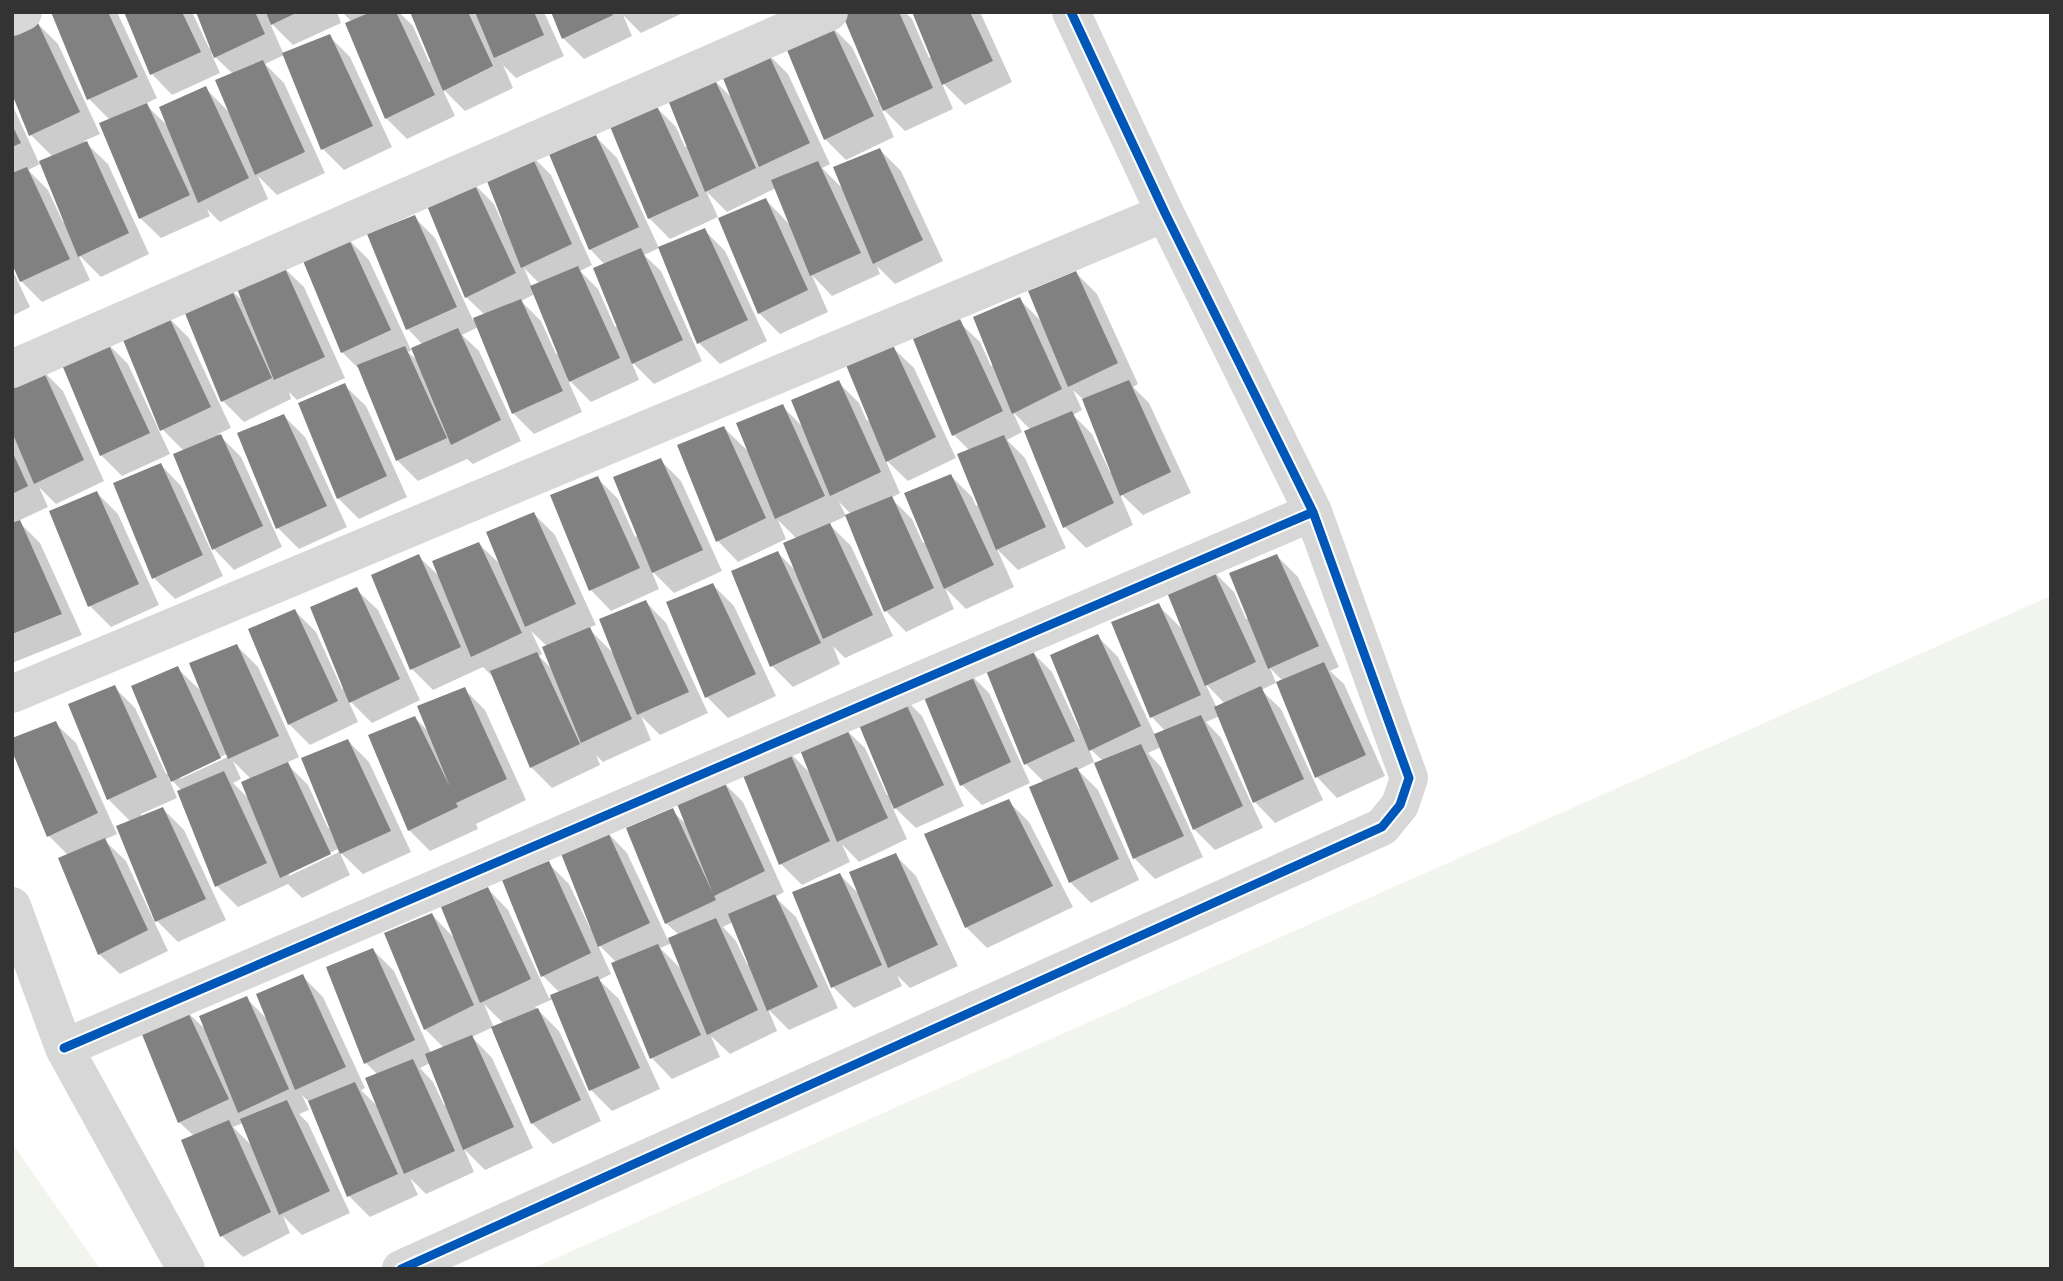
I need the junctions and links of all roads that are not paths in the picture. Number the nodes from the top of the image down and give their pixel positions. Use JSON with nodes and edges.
{"nodes":[{"id":1,"x":23,"y":12,"type":"edge"},
{"id":2,"x":829,"y":12,"type":"edge"},
{"id":3,"x":1071,"y":12,"type":"edge"},
{"id":4,"x":12,"y":17,"type":"edge"},
{"id":5,"x":1165,"y":213,"type":"junction"},
{"id":6,"x":12,"y":369,"type":"edge"},
{"id":7,"x":1313,"y":512,"type":"junction"},
{"id":8,"x":12,"y":694,"type":"edge"},
{"id":9,"x":12,"y":906,"type":"edge"},
{"id":10,"x":64,"y":1048,"type":"junction"},
{"id":11,"x":186,"y":1269,"type":"edge"},
{"id":12,"x":401,"y":1269,"type":"edge"}],
"edges":[{"from":1,"to":4,"type":"street"},
{"from":2,"to":6,"type":"street"},
{"from":3,"to":5,"type":"street"},
{"from":5,"to":7,"type":"street"},
{"from":5,"to":8,"type":"street"},
{"from":7,"to":10,"type":"street"},
{"from":7,"to":12,"type":"street"},
{"from":9,"to":10,"type":"street"},
{"from":10,"to":11,"type":"street"}]}
